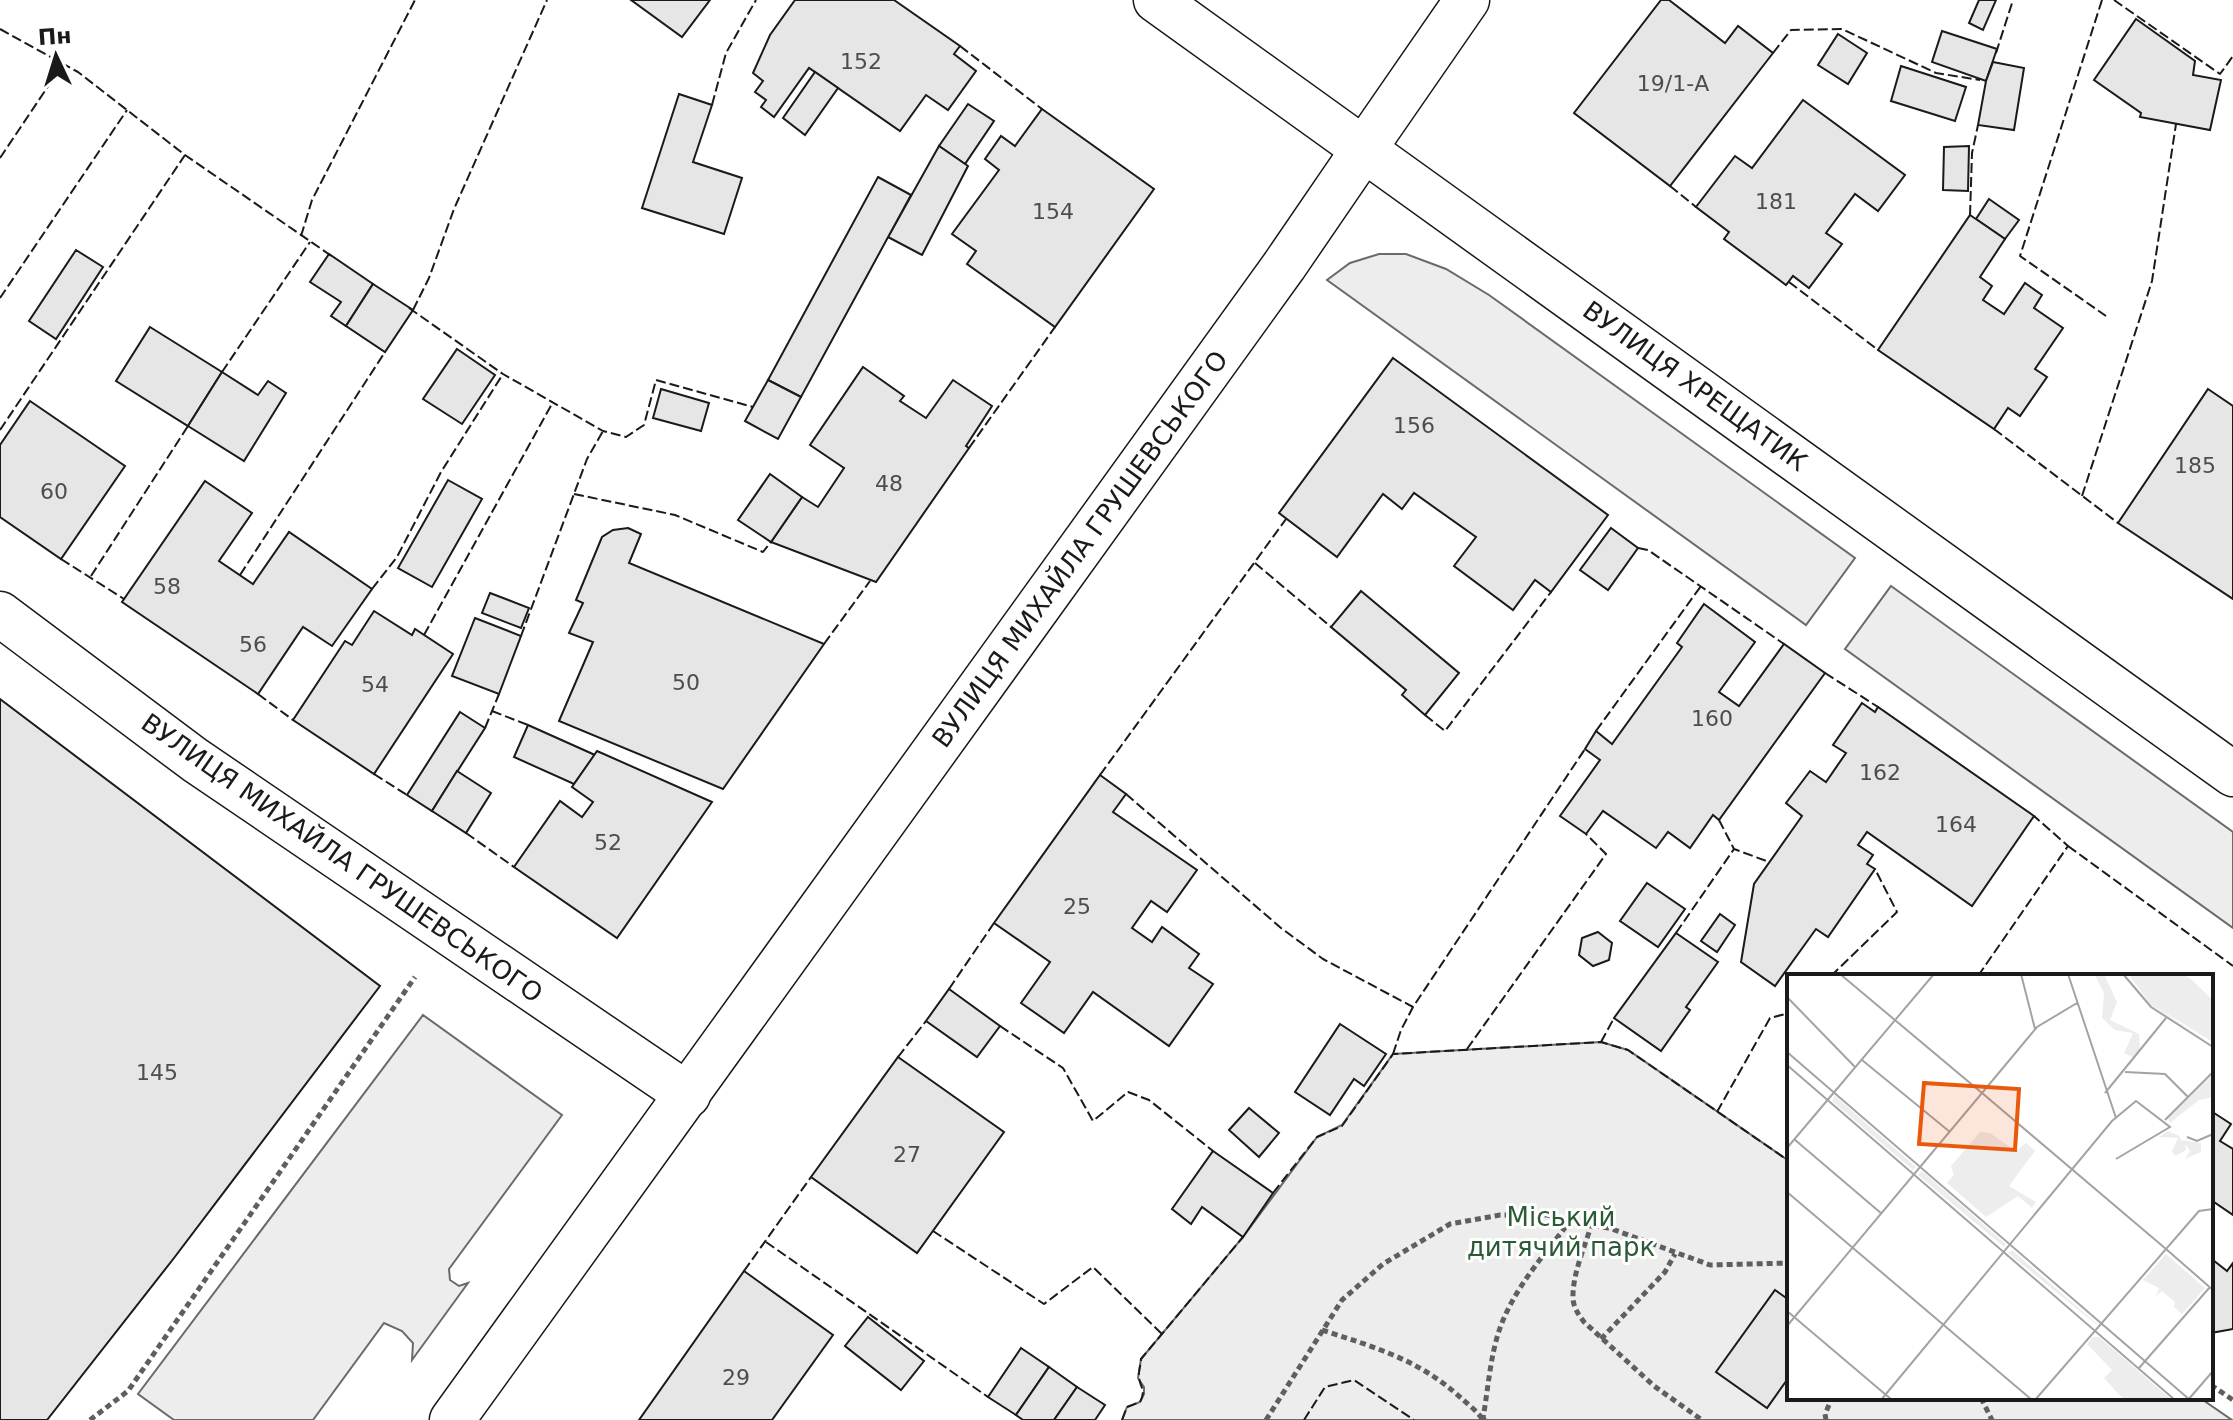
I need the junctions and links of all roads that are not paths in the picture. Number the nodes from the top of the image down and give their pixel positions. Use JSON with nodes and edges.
{"nodes":[{"id":1,"x":1156,"y":0,"type":"edge"},
{"id":2,"x":1467,"y":0,"type":"edge"},
{"id":3,"x":1364,"y":149,"type":"junction"},
{"id":4,"x":0,"y":614,"type":"edge"},
{"id":5,"x":2233,"y":774,"type":"edge"},
{"id":6,"x":688,"y":1095,"type":"junction"},
{"id":7,"x":452,"y":1420,"type":"edge"}],
"edges":[{"from":1,"to":3,"type":"main road","name":"ВУЛИЦЯ ХРЕЩАТИК"},
{"from":2,"to":3,"type":"main road","name":"ВУЛИЦЯ МИХАЙЛА ГРУШЕВСЬКОГО"},
{"from":3,"to":5,"type":"main road","name":"ВУЛИЦЯ ХРЕЩАТИК"},
{"from":3,"to":6,"type":"main road","name":"ВУЛИЦЯ МИХАЙЛА ГРУШЕВСЬКОГО"},
{"from":4,"to":6,"type":"main road","name":"ВУЛИЦЯ МИХАЙЛА ГРУШЕВСЬКОГО"},
{"from":6,"to":7,"type":"main road","name":"ВУЛИЦЯ МИХАЙЛА ГРУШЕВСЬКОГО"}]}
